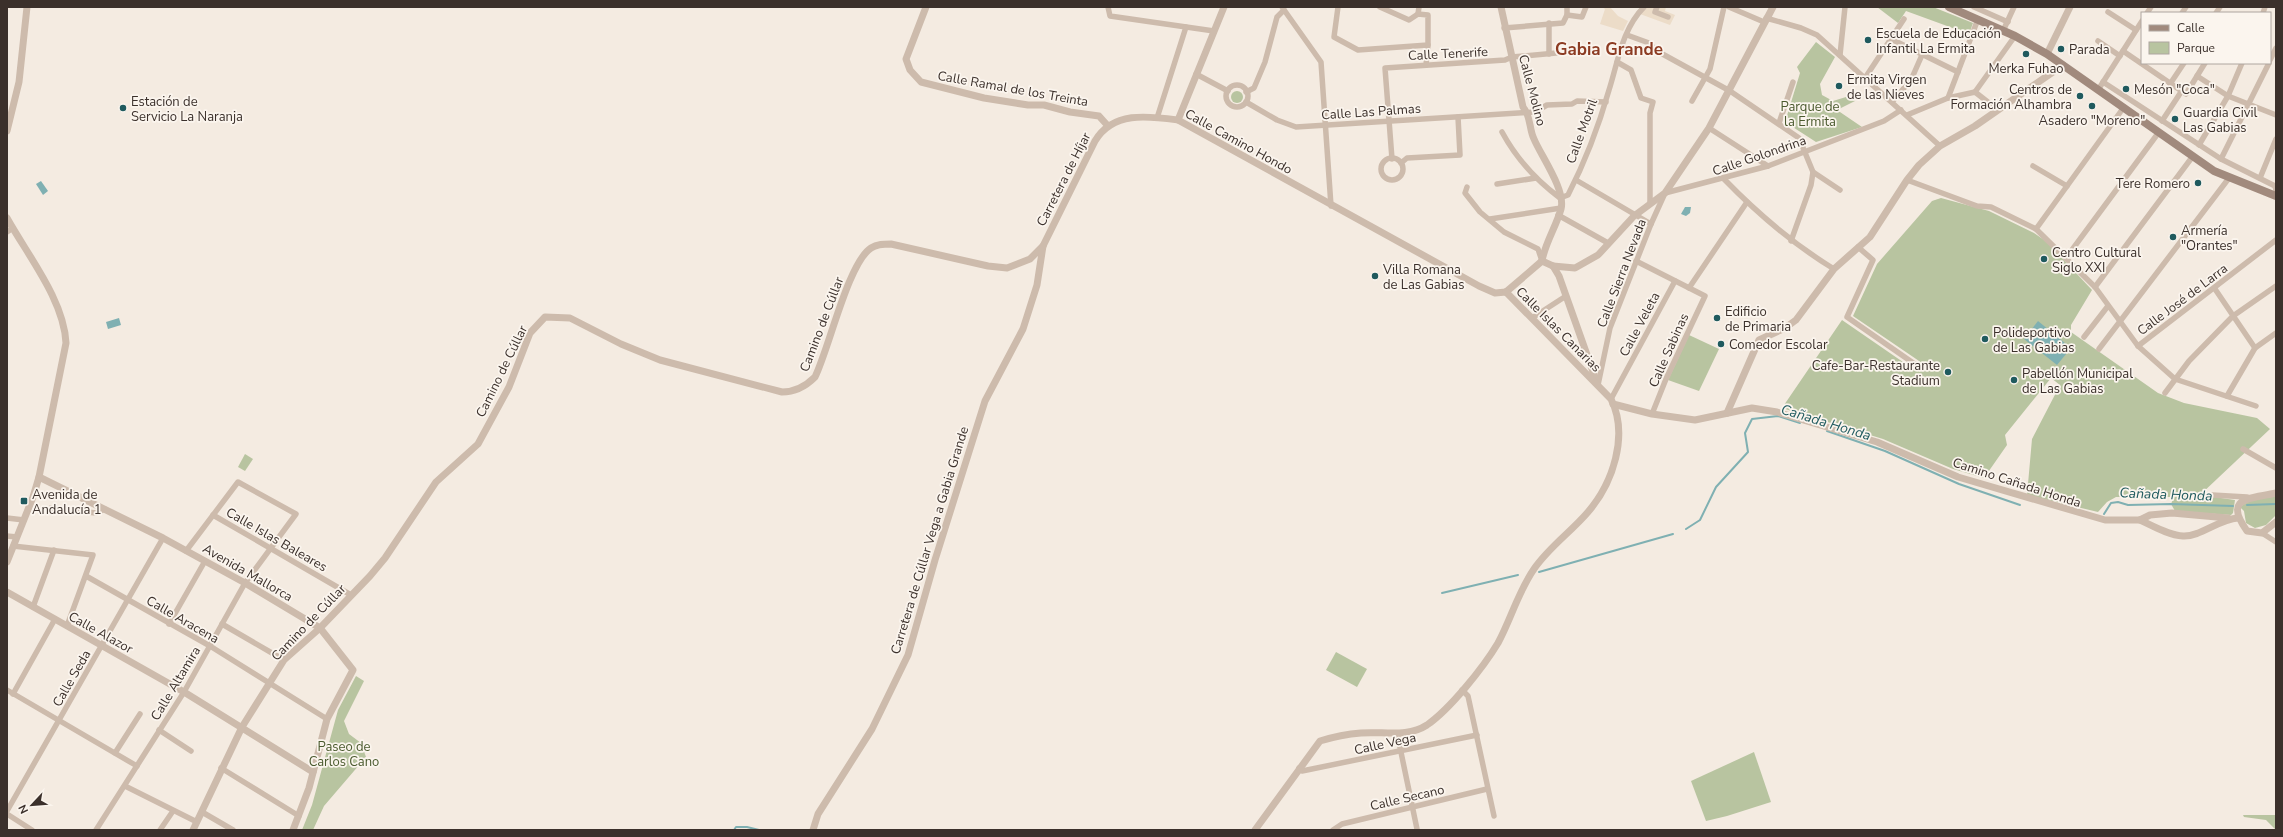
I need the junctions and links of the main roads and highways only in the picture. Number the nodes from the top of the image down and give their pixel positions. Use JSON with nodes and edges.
{"nodes":[{"id":1,"x":1949,"y":7,"type":"edge"},
{"id":2,"x":2275,"y":193,"type":"edge"}],
"edges":[{"from":1,"to":2,"type":"main road"}]}
